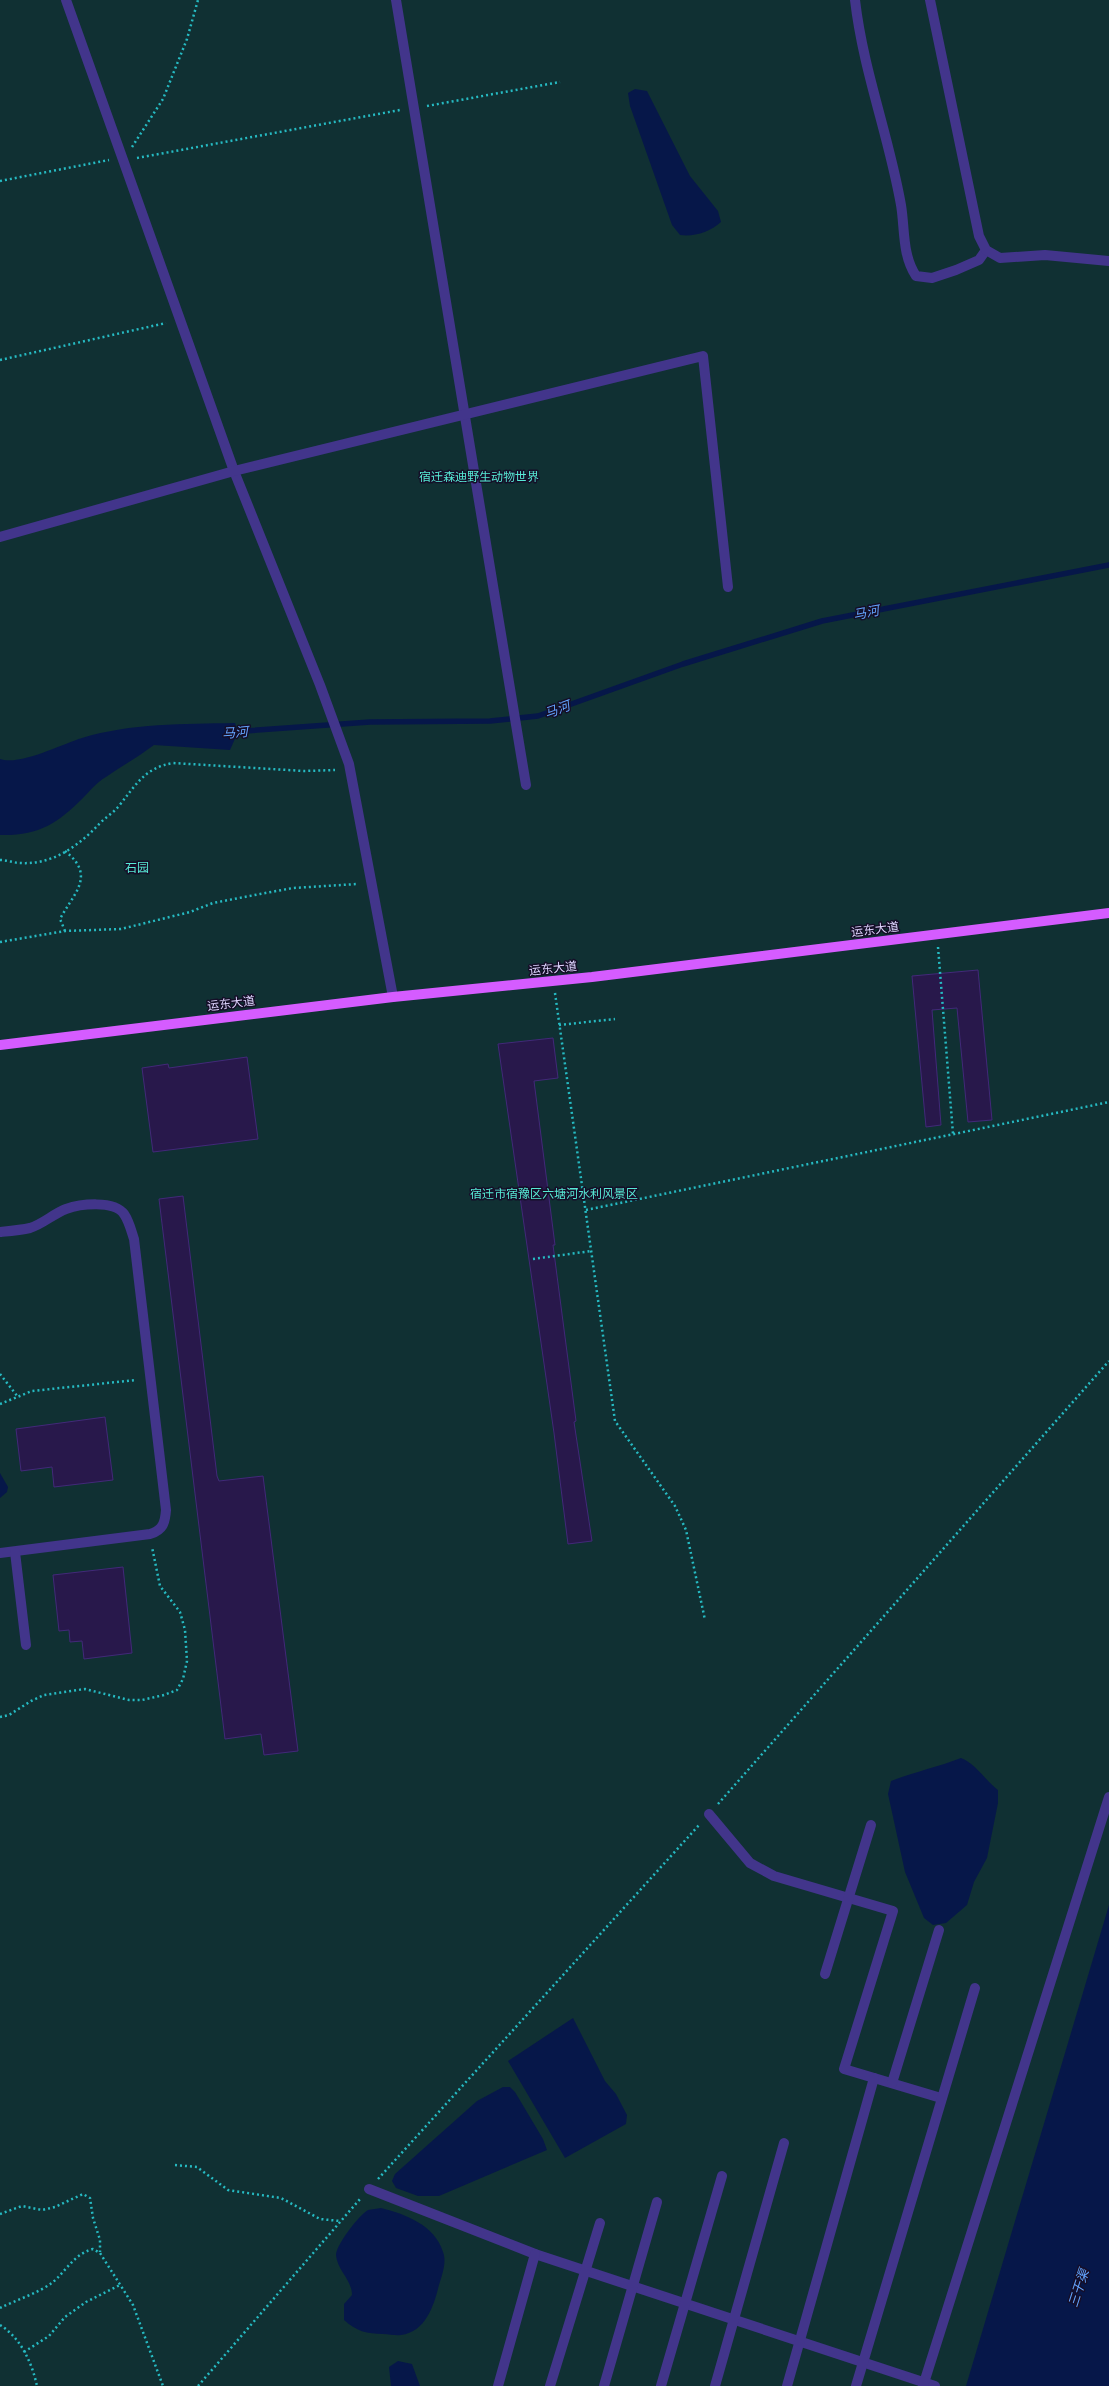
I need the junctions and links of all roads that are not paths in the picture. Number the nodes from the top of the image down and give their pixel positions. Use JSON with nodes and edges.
{"nodes":[{"id":1,"x":66,"y":0,"type":"edge"},
{"id":2,"x":396,"y":0,"type":"edge"},
{"id":3,"x":855,"y":0,"type":"edge"},
{"id":4,"x":930,"y":0,"type":"edge"},
{"id":5,"x":986,"y":250,"type":"junction"},
{"id":6,"x":1109,"y":261,"type":"edge"},
{"id":7,"x":466,"y":414,"type":"junction"},
{"id":8,"x":234,"y":471,"type":"junction"},
{"id":9,"x":0,"y":537,"type":"edge"},
{"id":10,"x":728,"y":587,"type":"dead end"},
{"id":11,"x":526,"y":785,"type":"dead end"},
{"id":12,"x":1109,"y":913,"type":"edge"},
{"id":13,"x":393,"y":997,"type":"junction"},
{"id":14,"x":0,"y":1045,"type":"edge"},
{"id":15,"x":0,"y":1232,"type":"edge"},
{"id":16,"x":15,"y":1552,"type":"junction"},
{"id":17,"x":0,"y":1553,"type":"edge"},
{"id":18,"x":26,"y":1645,"type":"dead end"},
{"id":19,"x":1109,"y":1797,"type":"edge"},
{"id":20,"x":709,"y":1814,"type":"road end"},
{"id":21,"x":871,"y":1825,"type":"dead end"},
{"id":22,"x":848,"y":1897,"type":"junction"},
{"id":23,"x":939,"y":1930,"type":"dead end"},
{"id":24,"x":825,"y":1974,"type":"dead end"},
{"id":25,"x":975,"y":1988,"type":"dead end"},
{"id":26,"x":874,"y":2078,"type":"junction"},
{"id":27,"x":892,"y":2083,"type":"junction"},
{"id":28,"x":941,"y":2098,"type":"junction"},
{"id":29,"x":784,"y":2143,"type":"dead end"},
{"id":30,"x":722,"y":2176,"type":"dead end"},
{"id":31,"x":369,"y":2189,"type":"road end"},
{"id":32,"x":657,"y":2202,"type":"dead end"},
{"id":33,"x":600,"y":2223,"type":"dead end"},
{"id":34,"x":536,"y":2254,"type":"junction"},
{"id":35,"x":585,"y":2271,"type":"junction"},
{"id":36,"x":633,"y":2286,"type":"junction"},
{"id":37,"x":685,"y":2304,"type":"junction"},
{"id":38,"x":734,"y":2320,"type":"junction"},
{"id":39,"x":799,"y":2342,"type":"junction"},
{"id":40,"x":863,"y":2363,"type":"junction"},
{"id":41,"x":923,"y":2385,"type":"edge"},
{"id":42,"x":498,"y":2386,"type":"edge"},
{"id":43,"x":550,"y":2386,"type":"edge"},
{"id":44,"x":604,"y":2386,"type":"edge"},
{"id":45,"x":661,"y":2386,"type":"edge"},
{"id":46,"x":715,"y":2386,"type":"edge"},
{"id":47,"x":787,"y":2386,"type":"edge"},
{"id":48,"x":856,"y":2386,"type":"edge"},
{"id":49,"x":936,"y":2386,"type":"edge"}],
"edges":[{"from":1,"to":8,"type":"street"},
{"from":2,"to":7,"type":"street"},
{"from":3,"to":5,"type":"street"},
{"from":4,"to":5,"type":"street"},
{"from":5,"to":6,"type":"street"},
{"from":7,"to":8,"type":"street"},
{"from":7,"to":10,"type":"street"},
{"from":7,"to":11,"type":"street"},
{"from":8,"to":9,"type":"street"},
{"from":8,"to":13,"type":"street"},
{"from":12,"to":13,"type":"main road","name":"运东大道"},
{"from":13,"to":14,"type":"main road","name":"运东大道"},
{"from":15,"to":16,"type":"street"},
{"from":16,"to":17,"type":"street"},
{"from":16,"to":18,"type":"street"},
{"from":19,"to":41,"type":"street"},
{"from":20,"to":22,"type":"street"},
{"from":21,"to":22,"type":"street"},
{"from":22,"to":24,"type":"street"},
{"from":22,"to":26,"type":"street"},
{"from":23,"to":27,"type":"street"},
{"from":25,"to":28,"type":"street"},
{"from":26,"to":27,"type":"street"},
{"from":26,"to":39,"type":"street"},
{"from":27,"to":28,"type":"street"},
{"from":28,"to":40,"type":"street"},
{"from":29,"to":38,"type":"street"},
{"from":30,"to":37,"type":"street"},
{"from":31,"to":34,"type":"street"},
{"from":32,"to":36,"type":"street"},
{"from":33,"to":35,"type":"street"},
{"from":34,"to":35,"type":"street"},
{"from":34,"to":42,"type":"street"},
{"from":35,"to":36,"type":"street"},
{"from":35,"to":43,"type":"street"},
{"from":36,"to":37,"type":"street"},
{"from":36,"to":44,"type":"street"},
{"from":37,"to":38,"type":"street"},
{"from":37,"to":45,"type":"street"},
{"from":38,"to":39,"type":"street"},
{"from":38,"to":46,"type":"street"},
{"from":39,"to":40,"type":"street"},
{"from":39,"to":47,"type":"street"},
{"from":40,"to":41,"type":"street"},
{"from":40,"to":48,"type":"street"},
{"from":41,"to":49,"type":"street"}]}
